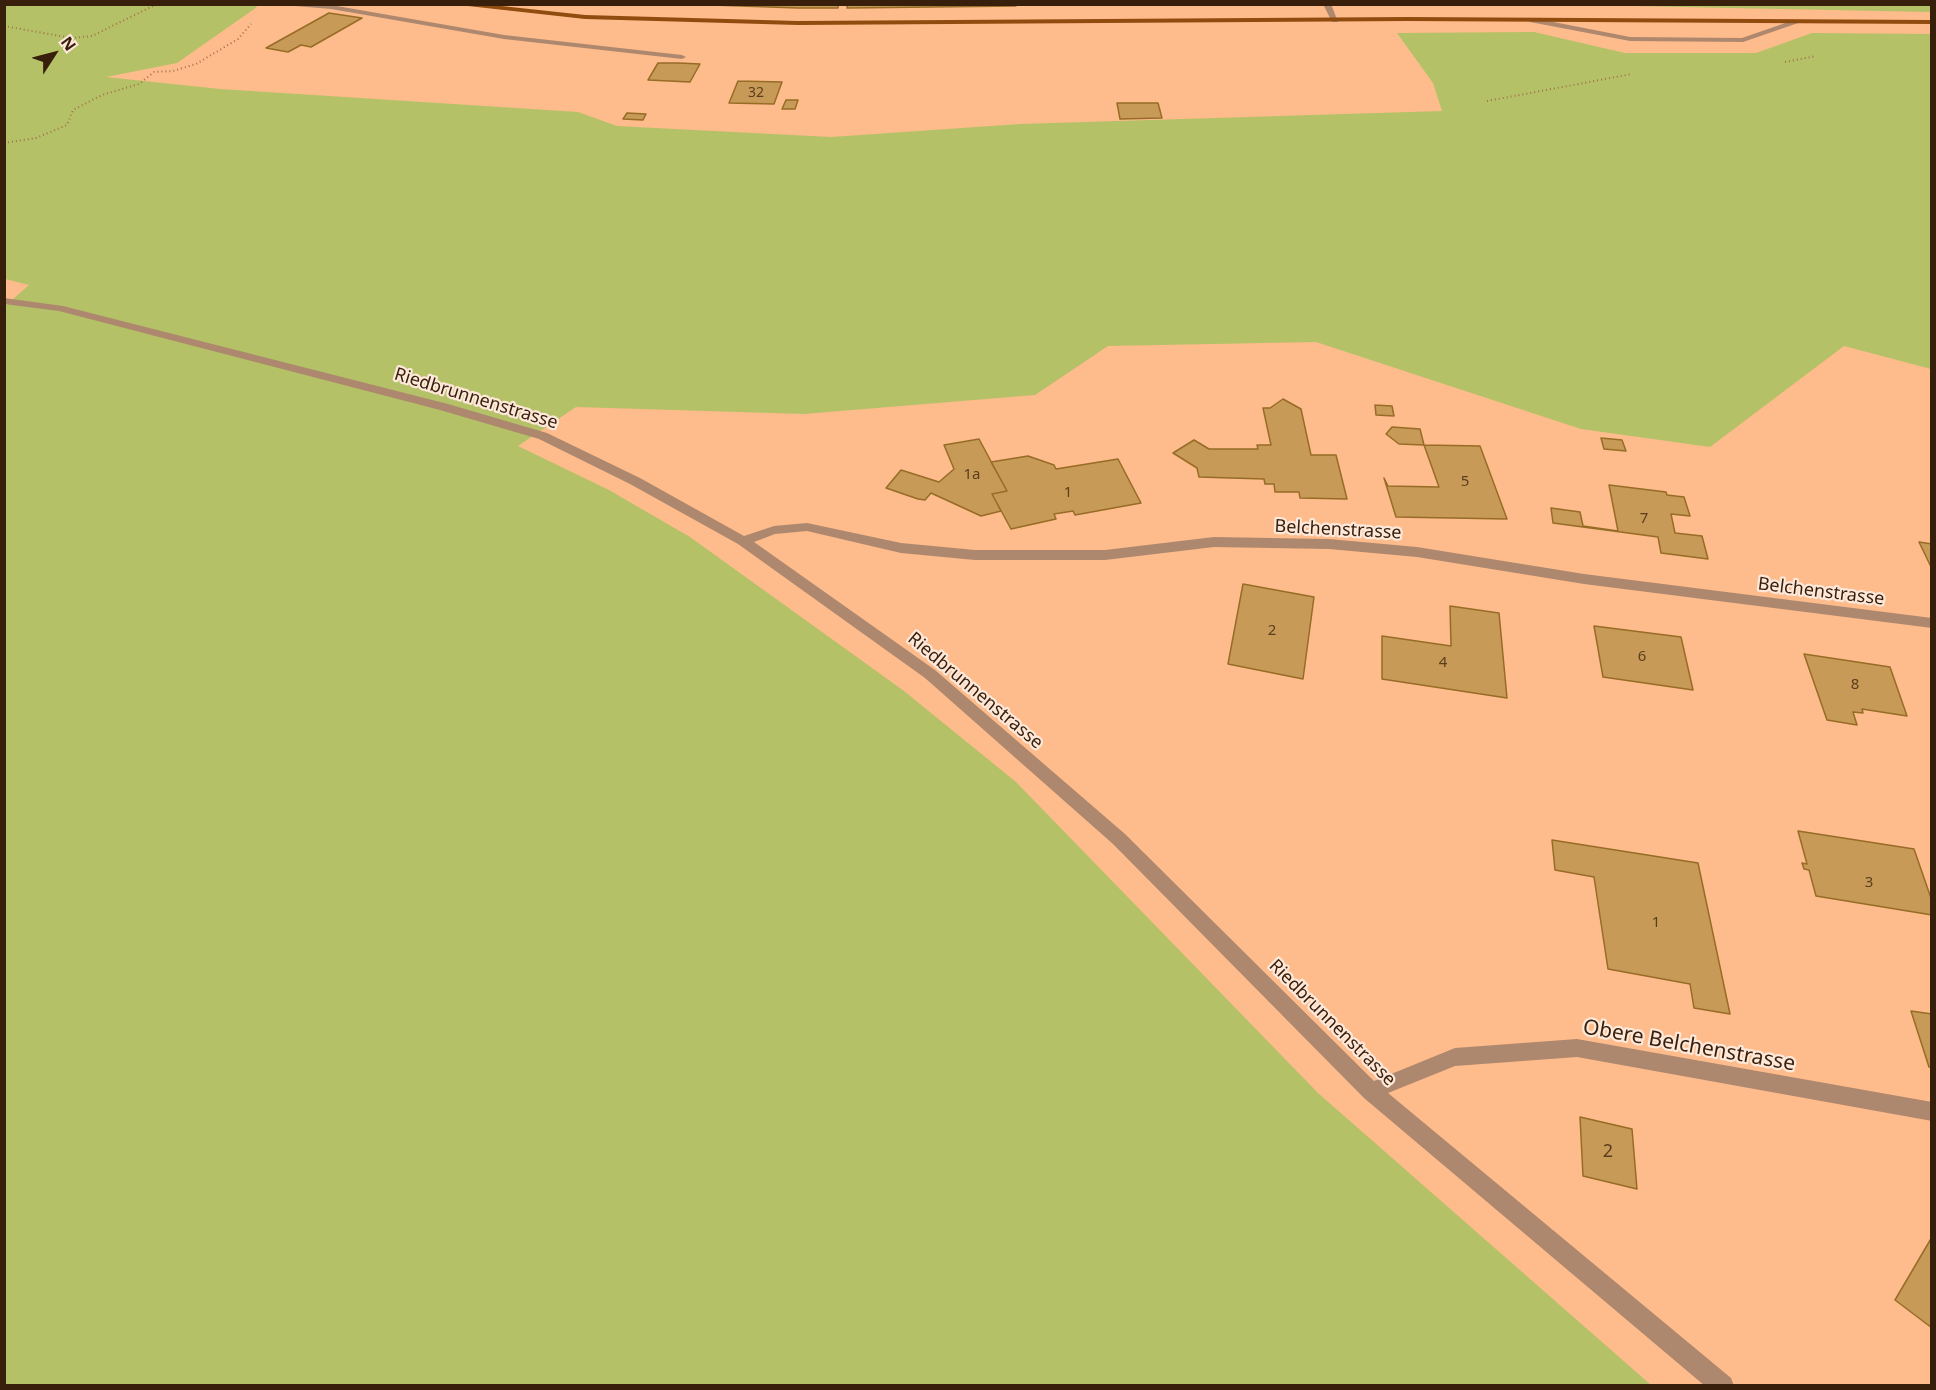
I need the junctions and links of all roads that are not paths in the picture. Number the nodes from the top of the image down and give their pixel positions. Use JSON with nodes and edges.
{"nodes":[{"id":1,"x":275,"y":4,"type":"edge"},
{"id":2,"x":454,"y":4,"type":"edge"},
{"id":3,"x":1327,"y":4,"type":"edge"},
{"id":4,"x":1335,"y":20,"type":"junction"},
{"id":5,"x":1533,"y":20,"type":"junction"},
{"id":6,"x":1797,"y":22,"type":"junction"},
{"id":7,"x":1932,"y":22,"type":"edge"},
{"id":8,"x":682,"y":57,"type":"dead end"},
{"id":9,"x":4,"y":301,"type":"edge"},
{"id":10,"x":743,"y":541,"type":"junction"},
{"id":11,"x":1932,"y":624,"type":"edge"},
{"id":12,"x":1371,"y":1091,"type":"junction"},
{"id":13,"x":1932,"y":1112,"type":"edge"},
{"id":14,"x":1723,"y":1386,"type":"edge"}],
"edges":[{"from":1,"to":8,"type":"street"},
{"from":2,"to":4,"type":"main road"},
{"from":3,"to":4,"type":"street"},
{"from":4,"to":5,"type":"main road"},
{"from":5,"to":6,"type":"main road"},
{"from":5,"to":6,"type":"street"},
{"from":6,"to":7,"type":"main road"},
{"from":9,"to":10,"type":"street","name":"Riedbrunnenstrasse"},
{"from":10,"to":11,"type":"street","name":"Belchenstrasse"},
{"from":10,"to":12,"type":"street","name":"Riedbrunnenstrasse"},
{"from":12,"to":13,"type":"street","name":"Obere Belchenstrasse"},
{"from":12,"to":14,"type":"street","name":"Riedbrunnenstrasse"}]}
